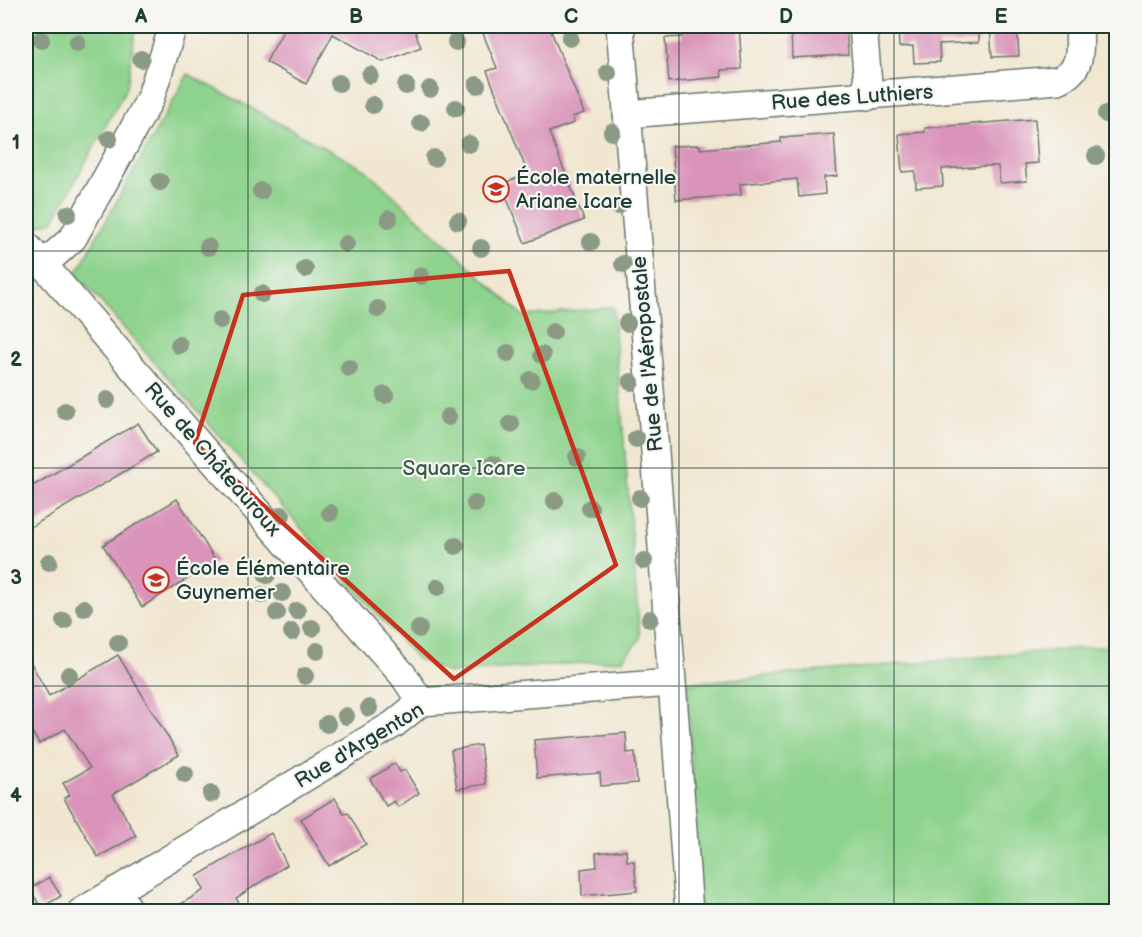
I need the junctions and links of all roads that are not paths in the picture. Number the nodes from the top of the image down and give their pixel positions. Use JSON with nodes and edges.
{"nodes":[{"id":1,"x":157,"y":26,"type":"edge"},
{"id":2,"x":173,"y":26,"type":"edge"},
{"id":3,"x":620,"y":26,"type":"edge"},
{"id":4,"x":863,"y":26,"type":"edge"},
{"id":5,"x":1079,"y":26,"type":"edge"},
{"id":6,"x":869,"y":96,"type":"junction"},
{"id":7,"x":150,"y":99,"type":"junction"},
{"id":8,"x":627,"y":114,"type":"junction"},
{"id":9,"x":26,"y":244,"type":"edge"},
{"id":10,"x":44,"y":265,"type":"junction"},
{"id":11,"x":671,"y":683,"type":"junction"},
{"id":12,"x":421,"y":702,"type":"junction"},
{"id":13,"x":123,"y":901,"type":"edge"},
{"id":14,"x":81,"y":912,"type":"edge"},
{"id":15,"x":689,"y":912,"type":"edge"}],
"edges":[{"from":1,"to":7,"type":"street"},
{"from":2,"to":7,"type":"street"},
{"from":3,"to":8,"type":"street","name":"Rue de l'Aéropostale"},
{"from":4,"to":6,"type":"street"},
{"from":5,"to":6,"type":"street","name":"Rue des Luthiers"},
{"from":6,"to":8,"type":"street","name":"Rue des Luthiers"},
{"from":7,"to":10,"type":"street"},
{"from":8,"to":11,"type":"street","name":"Rue de l'Aéropostale"},
{"from":9,"to":10,"type":"street","name":"Rue de Châteauroux"},
{"from":10,"to":12,"type":"street","name":"Rue de Châteauroux"},
{"from":11,"to":12,"type":"street","name":"Rue d'Argenton"},
{"from":11,"to":15,"type":"street","name":"Rue de l'Aéropostale"},
{"from":12,"to":13,"type":"street","name":"Rue d'Argenton"},
{"from":13,"to":14,"type":"street","name":"Rue d'Argenton"}]}
